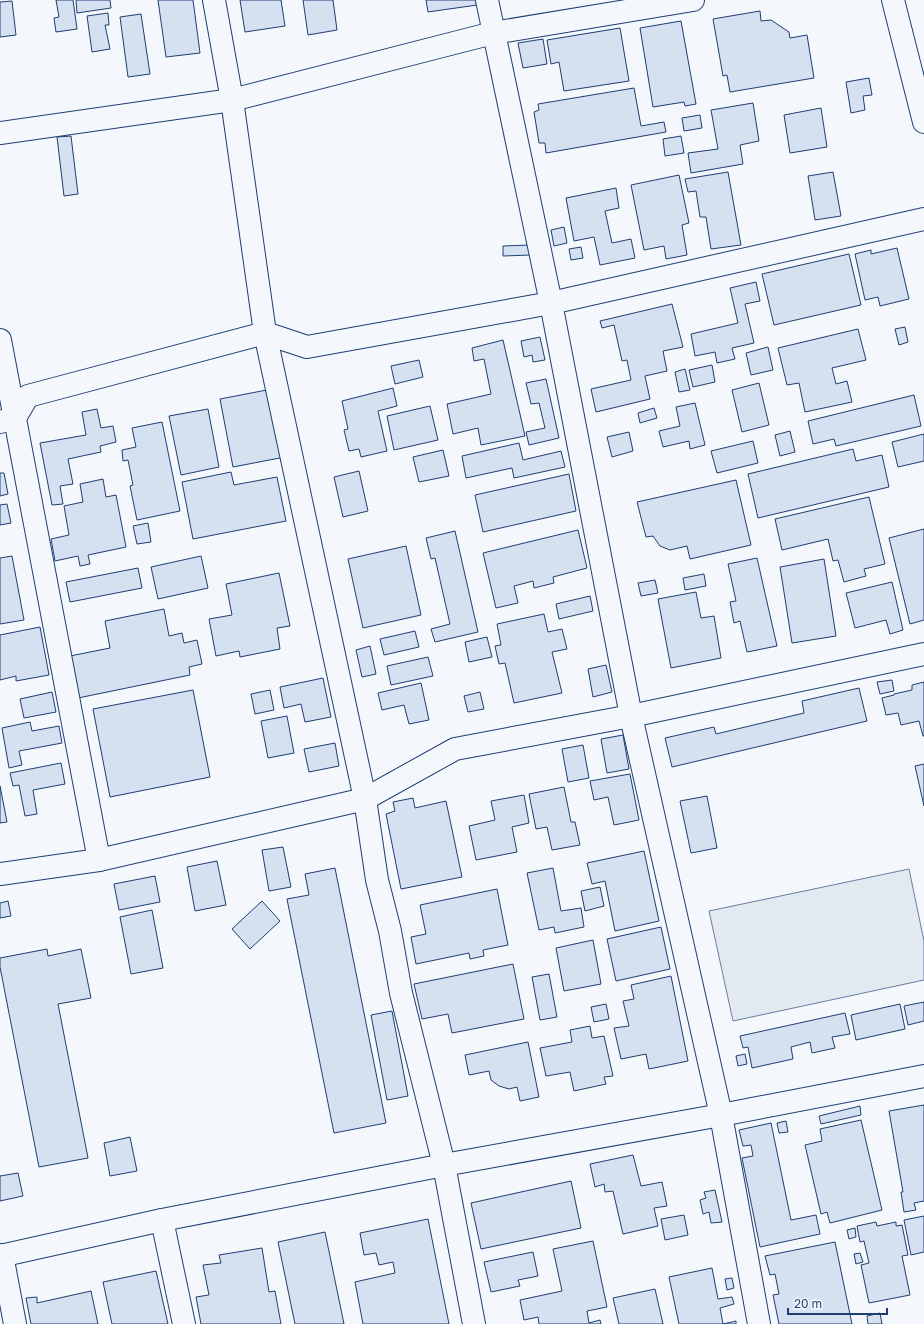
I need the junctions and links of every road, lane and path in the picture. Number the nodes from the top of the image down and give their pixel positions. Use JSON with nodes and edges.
{"nodes":[{"id":1,"x":214,"y":0,"type":"edge"},
{"id":2,"x":487,"y":0,"type":"edge"},
{"id":3,"x":693,"y":0,"type":"edge"},
{"id":4,"x":893,"y":0,"type":"edge"},
{"id":5,"x":493,"y":33,"type":"junction"},
{"id":6,"x":232,"y":100,"type":"junction"},
{"id":7,"x":924,"y":122,"type":"edge"},
{"id":8,"x":0,"y":133,"type":"edge"},
{"id":9,"x":924,"y":219,"type":"edge"},
{"id":10,"x":551,"y":303,"type":"junction"},
{"id":11,"x":265,"y":333,"type":"junction"},
{"id":12,"x":0,"y":340,"type":"edge"},
{"id":13,"x":7,"y":420,"type":"edge"},
{"id":14,"x":924,"y":654,"type":"edge"},
{"id":15,"x":631,"y":716,"type":"junction"},
{"id":16,"x":365,"y":799,"type":"junction"},
{"id":17,"x":99,"y":860,"type":"junction"},
{"id":18,"x":0,"y":874,"type":"edge"},
{"id":19,"x":924,"y":1076,"type":"edge"},
{"id":20,"x":720,"y":1115,"type":"junction"},
{"id":21,"x":444,"y":1165,"type":"junction"},
{"id":22,"x":162,"y":1220,"type":"junction"},
{"id":23,"x":1,"y":1255,"type":"edge"},
{"id":24,"x":15,"y":1324,"type":"edge"},
{"id":25,"x":184,"y":1324,"type":"edge"},
{"id":26,"x":474,"y":1324,"type":"edge"},
{"id":27,"x":759,"y":1324,"type":"edge"}],
"edges":[{"from":1,"to":6,"type":"street"},
{"from":2,"to":5,"type":"street"},
{"from":3,"to":5,"type":"street"},
{"from":4,"to":7,"type":"street"},
{"from":5,"to":6,"type":"street"},
{"from":5,"to":10,"type":"street"},
{"from":6,"to":8,"type":"street"},
{"from":6,"to":11,"type":"street"},
{"from":9,"to":10,"type":"street"},
{"from":10,"to":11,"type":"street"},
{"from":10,"to":15,"type":"street"},
{"from":11,"to":13,"type":"street"},
{"from":11,"to":16,"type":"street"},
{"from":12,"to":13,"type":"street"},
{"from":13,"to":17,"type":"street"},
{"from":14,"to":15,"type":"street"},
{"from":15,"to":16,"type":"street"},
{"from":15,"to":20,"type":"street"},
{"from":16,"to":17,"type":"street"},
{"from":16,"to":21,"type":"street"},
{"from":17,"to":18,"type":"street"},
{"from":19,"to":20,"type":"street"},
{"from":20,"to":21,"type":"street"},
{"from":20,"to":27,"type":"street"},
{"from":21,"to":22,"type":"street"},
{"from":21,"to":26,"type":"street"},
{"from":22,"to":23,"type":"street"},
{"from":22,"to":25,"type":"street"},
{"from":23,"to":24,"type":"street"}]}
